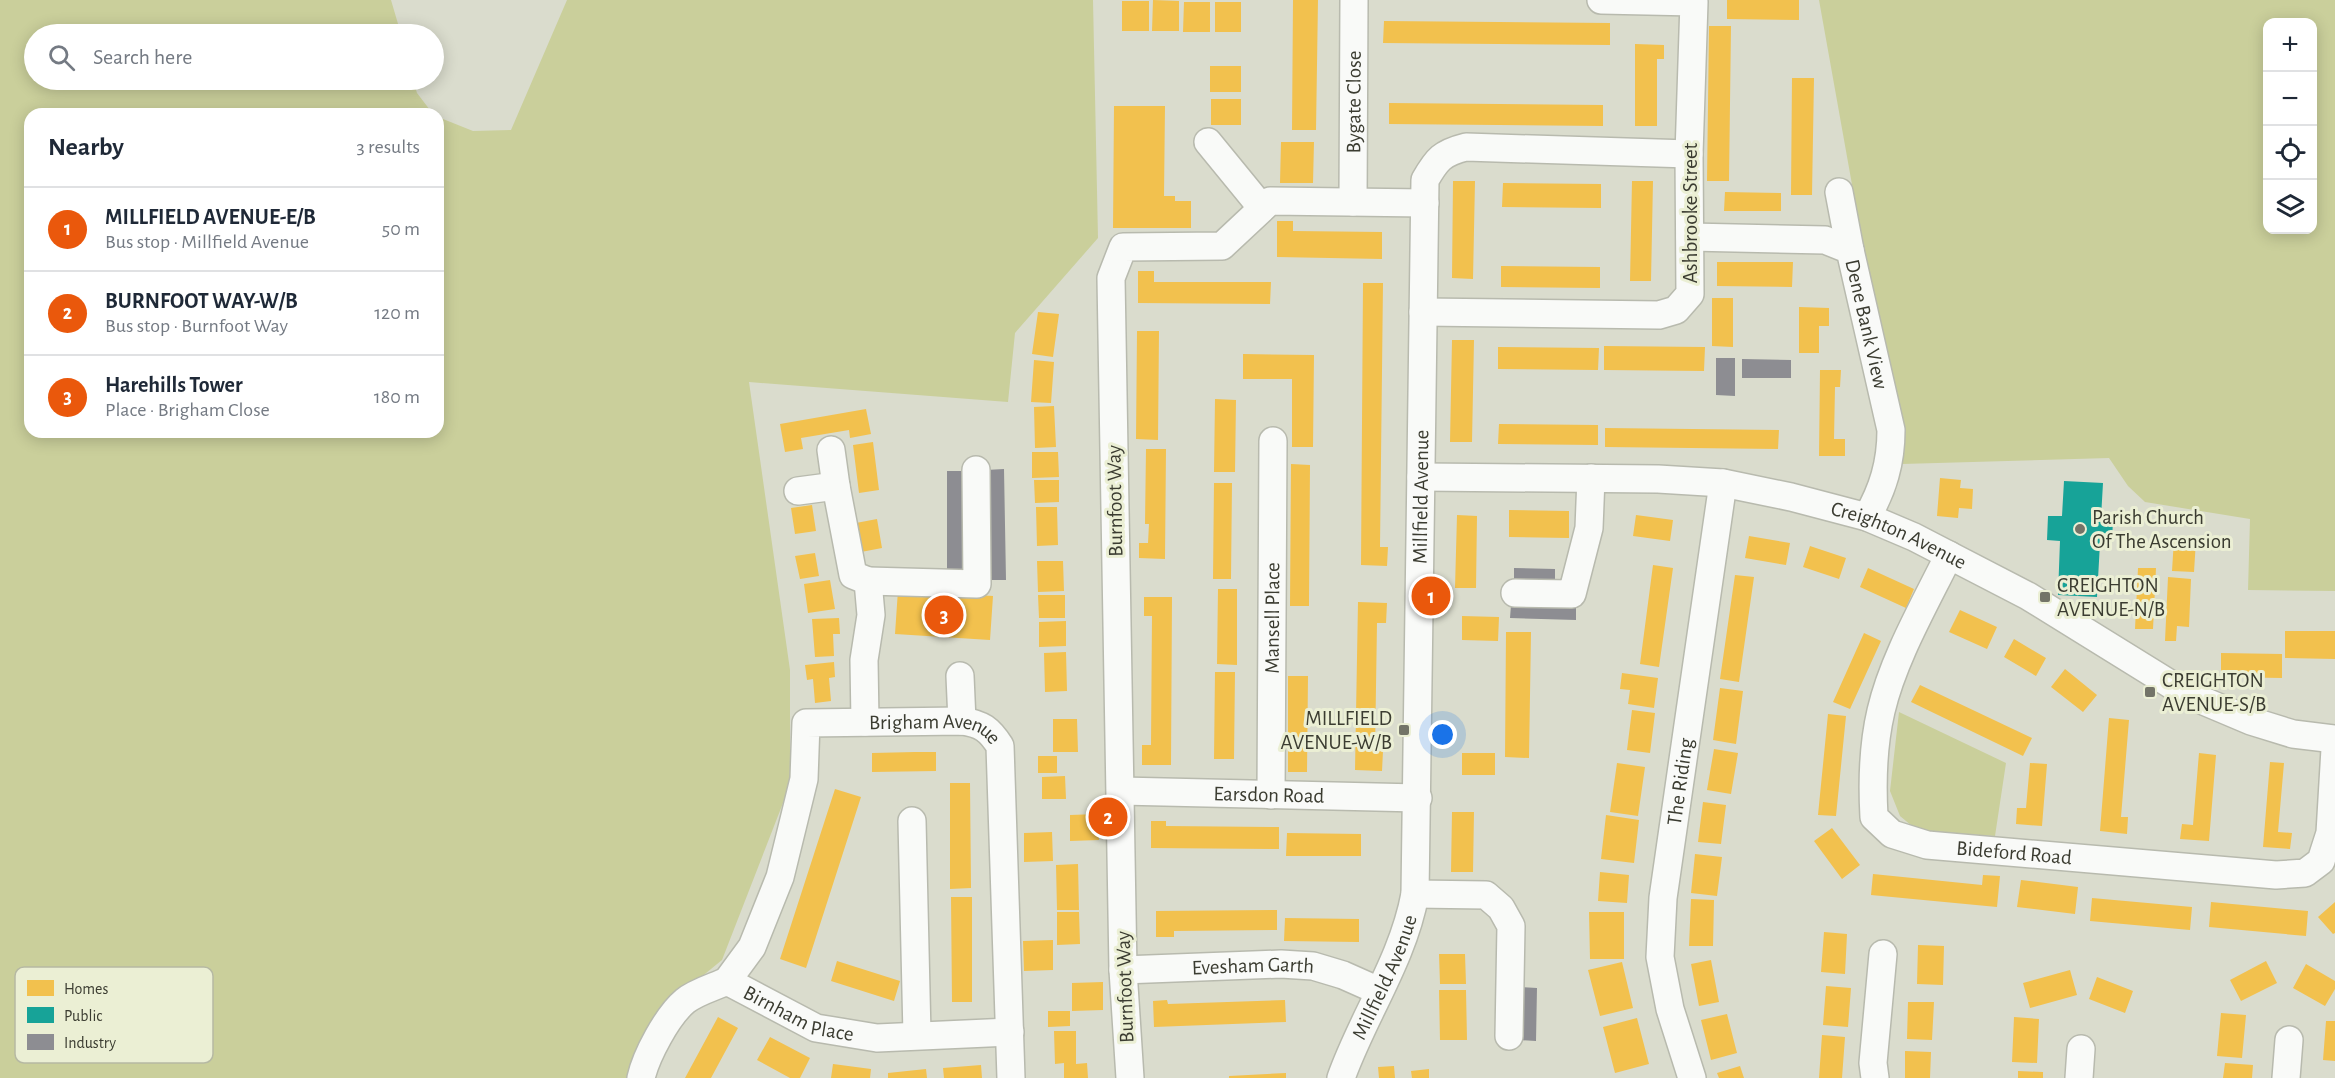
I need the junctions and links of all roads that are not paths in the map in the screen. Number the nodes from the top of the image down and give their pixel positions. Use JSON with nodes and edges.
{"nodes":[{"id":1,"x":1354,"y":0,"type":"edge"},
{"id":2,"x":1601,"y":0,"type":"edge"},
{"id":3,"x":1208,"y":142,"type":"dead end"},
{"id":4,"x":1689,"y":154,"type":"junction"},
{"id":5,"x":1839,"y":192,"type":"dead end"},
{"id":6,"x":1353,"y":202,"type":"junction"},
{"id":7,"x":1425,"y":203,"type":"junction"},
{"id":8,"x":1262,"y":208,"type":"junction"},
{"id":9,"x":1690,"y":237,"type":"junction"},
{"id":10,"x":1850,"y":250,"type":"junction"},
{"id":11,"x":1423,"y":312,"type":"junction"},
{"id":12,"x":1273,"y":441,"type":"dead end"},
{"id":13,"x":831,"y":450,"type":"dead end"},
{"id":14,"x":976,"y":470,"type":"dead end"},
{"id":15,"x":1421,"y":477,"type":"junction"},
{"id":16,"x":1591,"y":478,"type":"junction"},
{"id":17,"x":1723,"y":483,"type":"junction"},
{"id":18,"x":836,"y":486,"type":"junction"},
{"id":19,"x":798,"y":491,"type":"dead end"},
{"id":20,"x":1867,"y":517,"type":"junction"},
{"id":21,"x":1949,"y":555,"type":"junction"},
{"id":22,"x":868,"y":581,"type":"junction"},
{"id":23,"x":1515,"y":593,"type":"dead end"},
{"id":24,"x":960,"y":676,"type":"dead end"},
{"id":25,"x":962,"y":721,"type":"junction"},
{"id":26,"x":865,"y":722,"type":"junction"},
{"id":27,"x":2335,"y":739,"type":"edge"},
{"id":28,"x":2335,"y":749,"type":"edge"},
{"id":29,"x":1121,"y":791,"type":"junction"},
{"id":30,"x":1271,"y":795,"type":"junction"},
{"id":31,"x":1418,"y":798,"type":"junction"},
{"id":32,"x":912,"y":821,"type":"dead end"},
{"id":33,"x":1415,"y":894,"type":"junction"},
{"id":34,"x":1883,"y":954,"type":"dead end"},
{"id":35,"x":1123,"y":970,"type":"junction"},
{"id":36,"x":727,"y":981,"type":"junction"},
{"id":37,"x":1380,"y":992,"type":"junction"},
{"id":38,"x":1010,"y":1032,"type":"junction"},
{"id":39,"x":917,"y":1035,"type":"junction"},
{"id":40,"x":1509,"y":1036,"type":"dead end"},
{"id":41,"x":2289,"y":1040,"type":"dead end"},
{"id":42,"x":2081,"y":1050,"type":"dead end"},
{"id":43,"x":641,"y":1078,"type":"edge"},
{"id":44,"x":1011,"y":1078,"type":"edge"},
{"id":45,"x":1130,"y":1078,"type":"edge"},
{"id":46,"x":1341,"y":1078,"type":"edge"},
{"id":47,"x":1692,"y":1078,"type":"edge"},
{"id":48,"x":1875,"y":1078,"type":"edge"},
{"id":49,"x":2079,"y":1078,"type":"edge"},
{"id":50,"x":2286,"y":1078,"type":"edge"}],
"edges":[{"from":1,"to":6,"type":"street","name":"Bygate Close"},
{"from":2,"to":4,"type":"street","name":"Ashbrooke Street"},
{"from":3,"to":8,"type":"street"},
{"from":4,"to":7,"type":"street","name":"Millfield Avenue"},
{"from":4,"to":9,"type":"street","name":"Ashbrooke Street"},
{"from":5,"to":10,"type":"street"},
{"from":6,"to":7,"type":"street","name":"Burnfoot Way"},
{"from":6,"to":8,"type":"street","name":"Burnfoot Way"},
{"from":7,"to":11,"type":"street","name":"Millfield Avenue"},
{"from":8,"to":29,"type":"street","name":"Burnfoot Way"},
{"from":9,"to":10,"type":"street","name":"Dene Bank View"},
{"from":9,"to":11,"type":"street","name":"Ashbrooke Street"},
{"from":10,"to":20,"type":"street","name":"Dene Bank View"},
{"from":11,"to":15,"type":"street","name":"Millfield Avenue"},
{"from":12,"to":30,"type":"street","name":"Mansell Place"},
{"from":13,"to":18,"type":"street"},
{"from":14,"to":22,"type":"street"},
{"from":15,"to":16,"type":"street","name":"Creighton Avenue"},
{"from":15,"to":31,"type":"street","name":"Millfield Avenue"},
{"from":16,"to":17,"type":"street","name":"Creighton Avenue"},
{"from":16,"to":23,"type":"street"},
{"from":17,"to":20,"type":"street","name":"Creighton Avenue"},
{"from":17,"to":47,"type":"street","name":"The Riding"},
{"from":18,"to":19,"type":"street"},
{"from":18,"to":22,"type":"street"},
{"from":20,"to":21,"type":"street","name":"Creighton Avenue"},
{"from":21,"to":27,"type":"street","name":"Creighton Avenue"},
{"from":21,"to":28,"type":"street","name":"Bideford Road"},
{"from":22,"to":26,"type":"street"},
{"from":24,"to":25,"type":"street"},
{"from":25,"to":26,"type":"street","name":"Brigham Avenue"},
{"from":25,"to":38,"type":"street","name":"Brigham Avenue"},
{"from":26,"to":36,"type":"street","name":"Brigham Avenue"},
{"from":29,"to":30,"type":"street","name":"Earsdon Road"},
{"from":29,"to":35,"type":"street","name":"Burnfoot Way"},
{"from":30,"to":31,"type":"street","name":"Earsdon Road"},
{"from":31,"to":33,"type":"street","name":"Millfield Avenue"},
{"from":32,"to":39,"type":"street"},
{"from":33,"to":37,"type":"street","name":"Millfield Avenue"},
{"from":33,"to":40,"type":"street"},
{"from":34,"to":48,"type":"street"},
{"from":35,"to":37,"type":"street","name":"Evesham Garth"},
{"from":35,"to":45,"type":"street","name":"Burnfoot Way"},
{"from":36,"to":39,"type":"street","name":"Birnham Place"},
{"from":36,"to":43,"type":"street","name":"Birnham Place"},
{"from":37,"to":46,"type":"street","name":"Millfield Avenue"},
{"from":38,"to":39,"type":"street","name":"Birnham Place"},
{"from":38,"to":44,"type":"street","name":"Brigham Avenue"},
{"from":41,"to":50,"type":"street"},
{"from":42,"to":49,"type":"street"}]}
